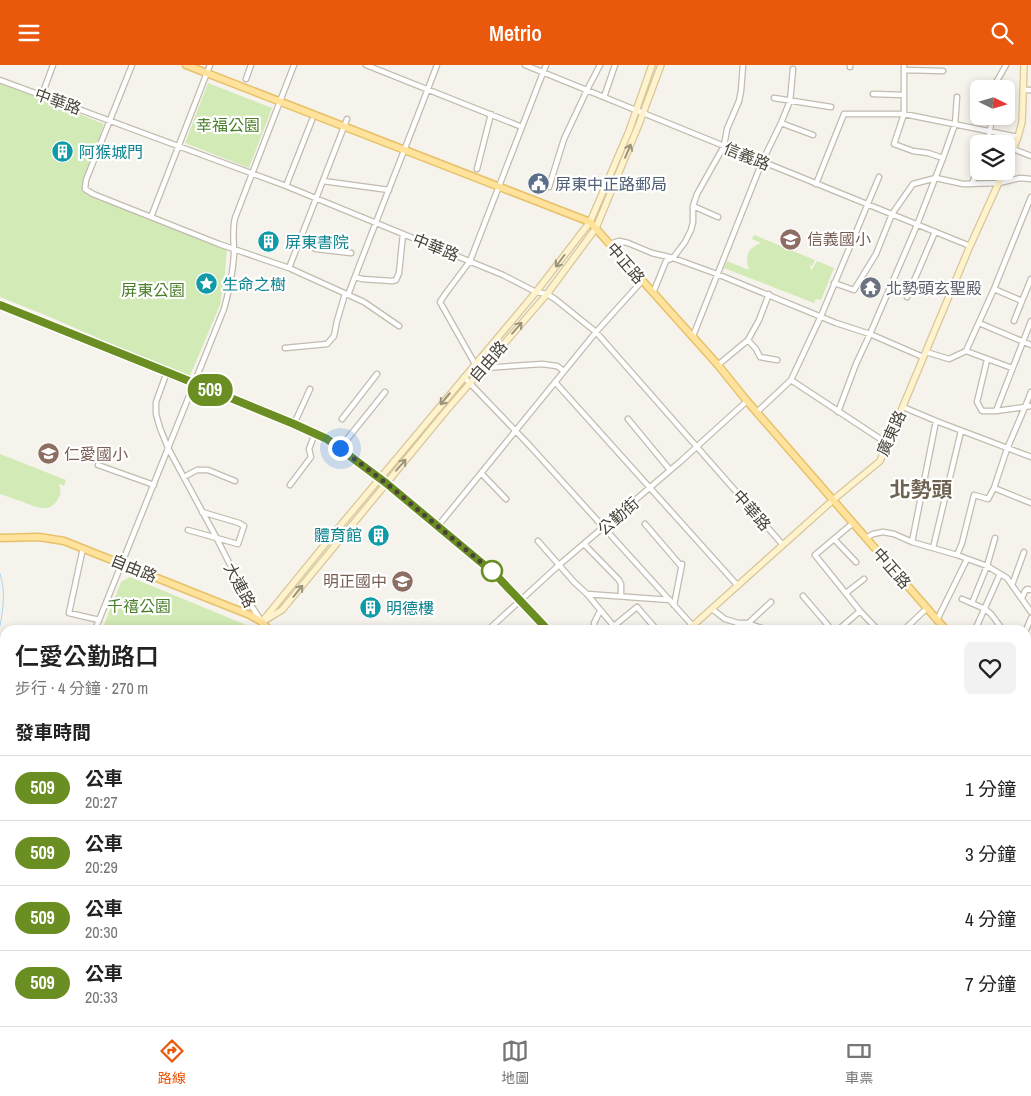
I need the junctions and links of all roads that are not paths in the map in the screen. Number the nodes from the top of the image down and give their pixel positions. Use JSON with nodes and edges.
{"nodes":[{"id":1,"x":53,"y":65,"type":"edge"},
{"id":2,"x":132,"y":65,"type":"edge"},
{"id":3,"x":186,"y":65,"type":"edge"},
{"id":4,"x":210,"y":65,"type":"edge"},
{"id":5,"x":251,"y":65,"type":"edge"},
{"id":6,"x":294,"y":65,"type":"edge"},
{"id":7,"x":366,"y":65,"type":"edge"},
{"id":8,"x":437,"y":65,"type":"edge"},
{"id":9,"x":525,"y":65,"type":"edge"},
{"id":10,"x":546,"y":65,"type":"edge"},
{"id":11,"x":600,"y":65,"type":"edge"},
{"id":12,"x":615,"y":65,"type":"edge"},
{"id":13,"x":652,"y":65,"type":"edge"},
{"id":14,"x":661,"y":65,"type":"edge"},
{"id":15,"x":743,"y":65,"type":"edge"},
{"id":16,"x":1006,"y":65,"type":"edge"},
{"id":17,"x":1024,"y":65,"type":"edge"},
{"id":18,"x":904,"y":67,"type":"edge"},
{"id":19,"x":794,"y":69,"type":"dead end"},
{"id":20,"x":943,"y":71,"type":"dead end"},
{"id":21,"x":207,"y":73,"type":"junction"},
{"id":22,"x":544,"y":73,"type":"junction"},
{"id":23,"x":246,"y":79,"type":"dead end"},
{"id":24,"x":0,"y":80,"type":"edge"},
{"id":25,"x":997,"y":80,"type":"edge"},
{"id":26,"x":428,"y":89,"type":"junction"},
{"id":27,"x":1024,"y":89,"type":"junction"},
{"id":28,"x":586,"y":90,"type":"junction"},
{"id":29,"x":1031,"y":90,"type":"edge"},
{"id":30,"x":873,"y":94,"type":"dead end"},
{"id":31,"x":42,"y":95,"type":"junction"},
{"id":32,"x":904,"y":95,"type":"junction"},
{"id":33,"x":604,"y":97,"type":"junction"},
{"id":34,"x":957,"y":97,"type":"dead end"},
{"id":35,"x":774,"y":98,"type":"dead end"},
{"id":36,"x":280,"y":101,"type":"junction"},
{"id":37,"x":790,"y":101,"type":"junction"},
{"id":38,"x":831,"y":107,"type":"dead end"},
{"id":39,"x":636,"y":110,"type":"junction"},
{"id":40,"x":644,"y":113,"type":"junction"},
{"id":41,"x":491,"y":114,"type":"junction"},
{"id":42,"x":904,"y":114,"type":"junction"},
{"id":43,"x":347,"y":119,"type":"dead end"},
{"id":44,"x":110,"y":120,"type":"junction"},
{"id":45,"x":312,"y":120,"type":"dead end"},
{"id":46,"x":781,"y":123,"type":"junction"},
{"id":47,"x":955,"y":124,"type":"junction"},
{"id":48,"x":991,"y":125,"type":"edge"},
{"id":49,"x":344,"y":126,"type":"junction"},
{"id":50,"x":522,"y":127,"type":"junction"},
{"id":51,"x":990,"y":131,"type":"junction"},
{"id":52,"x":813,"y":135,"type":"dead end"},
{"id":53,"x":989,"y":135,"type":"edge"},
{"id":54,"x":1018,"y":137,"type":"junction"},
{"id":55,"x":1015,"y":144,"type":"edge"},
{"id":56,"x":179,"y":146,"type":"junction"},
{"id":57,"x":724,"y":146,"type":"junction"},
{"id":58,"x":405,"y":150,"type":"junction"},
{"id":59,"x":1015,"y":150,"type":"edge"},
{"id":60,"x":1031,"y":156,"type":"edge"},
{"id":61,"x":943,"y":158,"type":"junction"},
{"id":62,"x":762,"y":162,"type":"junction"},
{"id":63,"x":477,"y":169,"type":"dead end"},
{"id":64,"x":251,"y":174,"type":"junction"},
{"id":65,"x":879,"y":177,"type":"dead end"},
{"id":66,"x":936,"y":178,"type":"junction"},
{"id":67,"x":1031,"y":179,"type":"edge"},
{"id":68,"x":973,"y":180,"type":"edge"},
{"id":69,"x":1000,"y":180,"type":"edge"},
{"id":70,"x":323,"y":181,"type":"junction"},
{"id":71,"x":999,"y":183,"type":"junction"},
{"id":72,"x":816,"y":184,"type":"junction"},
{"id":73,"x":972,"y":184,"type":"junction"},
{"id":74,"x":286,"y":186,"type":"junction"},
{"id":75,"x":499,"y":186,"type":"junction"},
{"id":76,"x":549,"y":187,"type":"dead end"},
{"id":77,"x":389,"y":190,"type":"junction"},
{"id":78,"x":1031,"y":197,"type":"edge"},
{"id":79,"x":316,"y":199,"type":"junction"},
{"id":80,"x":867,"y":204,"type":"junction"},
{"id":81,"x":693,"y":206,"type":"junction"},
{"id":82,"x":1029,"y":208,"type":"edge"},
{"id":83,"x":892,"y":214,"type":"junction"},
{"id":84,"x":151,"y":217,"type":"junction"},
{"id":85,"x":718,"y":217,"type":"dead end"},
{"id":86,"x":590,"y":222,"type":"junction"},
{"id":87,"x":375,"y":223,"type":"junction"},
{"id":88,"x":918,"y":225,"type":"junction"},
{"id":89,"x":596,"y":228,"type":"junction"},
{"id":90,"x":935,"y":232,"type":"junction"},
{"id":91,"x":403,"y":234,"type":"junction"},
{"id":92,"x":299,"y":241,"type":"junction"},
{"id":93,"x":610,"y":244,"type":"junction"},
{"id":94,"x":970,"y":246,"type":"junction"},
{"id":95,"x":234,"y":248,"type":"junction"},
{"id":96,"x":350,"y":253,"type":"dead end"},
{"id":97,"x":673,"y":258,"type":"junction"},
{"id":98,"x":470,"y":261,"type":"junction"},
{"id":99,"x":289,"y":269,"type":"junction"},
{"id":100,"x":717,"y":274,"type":"junction"},
{"id":101,"x":355,"y":277,"type":"junction"},
{"id":102,"x":1031,"y":279,"type":"edge"},
{"id":103,"x":642,"y":281,"type":"junction"},
{"id":104,"x":834,"y":283,"type":"junction"},
{"id":105,"x":994,"y":289,"type":"junction"},
{"id":106,"x":536,"y":292,"type":"junction"},
{"id":107,"x":653,"y":293,"type":"junction"},
{"id":108,"x":547,"y":294,"type":"junction"},
{"id":109,"x":346,"y":295,"type":"junction"},
{"id":110,"x":769,"y":295,"type":"junction"},
{"id":111,"x":907,"y":297,"type":"dead end"},
{"id":112,"x":1022,"y":301,"type":"junction"},
{"id":113,"x":0,"y":305,"type":"edge"},
{"id":114,"x":821,"y":316,"type":"junction"},
{"id":115,"x":1014,"y":321,"type":"dead end"},
{"id":116,"x":1031,"y":321,"type":"edge"},
{"id":117,"x":979,"y":323,"type":"junction"},
{"id":118,"x":399,"y":326,"type":"dead end"},
{"id":119,"x":596,"y":332,"type":"junction"},
{"id":120,"x":870,"y":334,"type":"junction"},
{"id":121,"x":693,"y":336,"type":"junction"},
{"id":122,"x":748,"y":340,"type":"junction"},
{"id":123,"x":1022,"y":341,"type":"junction"},
{"id":124,"x":1031,"y":345,"type":"edge"},
{"id":125,"x":285,"y":347,"type":"dead end"},
{"id":126,"x":966,"y":351,"type":"junction"},
{"id":127,"x":925,"y":355,"type":"junction"},
{"id":128,"x":777,"y":360,"type":"dead end"},
{"id":129,"x":987,"y":360,"type":"junction"},
{"id":130,"x":475,"y":364,"type":"junction"},
{"id":131,"x":718,"y":365,"type":"junction"},
{"id":132,"x":482,"y":368,"type":"junction"},
{"id":133,"x":1012,"y":368,"type":"junction"},
{"id":134,"x":564,"y":371,"type":"junction"},
{"id":135,"x":167,"y":372,"type":"junction"},
{"id":136,"x":377,"y":374,"type":"dead end"},
{"id":137,"x":464,"y":377,"type":"junction"},
{"id":138,"x":791,"y":380,"type":"junction"},
{"id":139,"x":470,"y":382,"type":"junction"},
{"id":140,"x":555,"y":382,"type":"junction"},
{"id":141,"x":194,"y":383,"type":"junction"},
{"id":142,"x":310,"y":389,"type":"dead end"},
{"id":143,"x":1031,"y":391,"type":"edge"},
{"id":144,"x":385,"y":392,"type":"dead end"},
{"id":145,"x":747,"y":401,"type":"junction"},
{"id":146,"x":1031,"y":406,"type":"edge"},
{"id":147,"x":903,"y":407,"type":"junction"},
{"id":148,"x":1025,"y":407,"type":"junction"},
{"id":149,"x":996,"y":411,"type":"junction"},
{"id":150,"x":838,"y":412,"type":"junction"},
{"id":151,"x":757,"y":413,"type":"junction"},
{"id":152,"x":342,"y":419,"type":"dead end"},
{"id":153,"x":628,"y":419,"type":"dead end"},
{"id":154,"x":936,"y":421,"type":"junction"},
{"id":155,"x":294,"y":424,"type":"junction"},
{"id":156,"x":516,"y":430,"type":"junction"},
{"id":157,"x":961,"y":431,"type":"junction"},
{"id":158,"x":315,"y":433,"type":"junction"},
{"id":159,"x":888,"y":444,"type":"junction"},
{"id":160,"x":696,"y":447,"type":"junction"},
{"id":161,"x":168,"y":448,"type":"junction"},
{"id":162,"x":340,"y":448,"type":"junction"},
{"id":163,"x":1007,"y":449,"type":"junction"},
{"id":164,"x":1031,"y":457,"type":"edge"},
{"id":165,"x":98,"y":465,"type":"dead end"},
{"id":166,"x":670,"y":471,"type":"junction"},
{"id":167,"x":481,"y":473,"type":"junction"},
{"id":168,"x":184,"y":477,"type":"junction"},
{"id":169,"x":380,"y":478,"type":"junction"},
{"id":170,"x":235,"y":481,"type":"dead end"},
{"id":171,"x":386,"y":483,"type":"junction"},
{"id":172,"x":154,"y":485,"type":"junction"},
{"id":173,"x":290,"y":485,"type":"dead end"},
{"id":174,"x":994,"y":488,"type":"junction"},
{"id":175,"x":650,"y":489,"type":"junction"},
{"id":176,"x":506,"y":499,"type":"dead end"},
{"id":177,"x":834,"y":500,"type":"junction"},
{"id":178,"x":1031,"y":503,"type":"edge"},
{"id":179,"x":202,"y":512,"type":"junction"},
{"id":180,"x":853,"y":523,"type":"junction"},
{"id":181,"x":645,"y":525,"type":"dead end"},
{"id":182,"x":438,"y":526,"type":"junction"},
{"id":183,"x":604,"y":528,"type":"junction"},
{"id":184,"x":188,"y":530,"type":"dead end"},
{"id":185,"x":216,"y":537,"type":"junction"},
{"id":186,"x":866,"y":538,"type":"junction"},
{"id":187,"x":995,"y":538,"type":"dead end"},
{"id":188,"x":0,"y":539,"type":"edge"},
{"id":189,"x":834,"y":539,"type":"junction"},
{"id":190,"x":538,"y":541,"type":"dead end"},
{"id":191,"x":912,"y":542,"type":"junction"},
{"id":192,"x":584,"y":544,"type":"junction"},
{"id":193,"x":783,"y":545,"type":"junction"},
{"id":194,"x":83,"y":548,"type":"junction"},
{"id":195,"x":933,"y":548,"type":"junction"},
{"id":196,"x":1024,"y":552,"type":"dead end"},
{"id":197,"x":957,"y":555,"type":"junction"},
{"id":198,"x":967,"y":559,"type":"junction"},
{"id":199,"x":856,"y":562,"type":"dead end"},
{"id":200,"x":122,"y":563,"type":"junction"},
{"id":201,"x":559,"y":565,"type":"junction"},
{"id":202,"x":987,"y":567,"type":"junction"},
{"id":203,"x":1000,"y":574,"type":"junction"},
{"id":204,"x":864,"y":579,"type":"dead end"},
{"id":205,"x":1012,"y":585,"type":"junction"},
{"id":206,"x":738,"y":587,"type":"junction"},
{"id":207,"x":1031,"y":590,"type":"edge"},
{"id":208,"x":587,"y":593,"type":"junction"},
{"id":209,"x":846,"y":593,"type":"junction"},
{"id":210,"x":621,"y":596,"type":"junction"},
{"id":211,"x":803,"y":596,"type":"dead end"},
{"id":212,"x":1022,"y":598,"type":"junction"},
{"id":213,"x":962,"y":599,"type":"dead end"},
{"id":214,"x":520,"y":600,"type":"junction"},
{"id":215,"x":670,"y":600,"type":"junction"},
{"id":216,"x":771,"y":602,"type":"dead end"},
{"id":217,"x":972,"y":603,"type":"junction"},
{"id":218,"x":674,"y":605,"type":"junction"},
{"id":219,"x":927,"y":608,"type":"junction"},
{"id":220,"x":712,"y":609,"type":"junction"},
{"id":221,"x":985,"y":609,"type":"junction"},
{"id":222,"x":600,"y":611,"type":"junction"},
{"id":223,"x":860,"y":611,"type":"junction"},
{"id":224,"x":1031,"y":612,"type":"edge"},
{"id":225,"x":99,"y":620,"type":"junction"},
{"id":226,"x":937,"y":620,"type":"junction"},
{"id":227,"x":262,"y":622,"type":"junction"},
{"id":228,"x":747,"y":623,"type":"junction"},
{"id":229,"x":98,"y":625,"type":"edge"},
{"id":230,"x":265,"y":625,"type":"edge"},
{"id":231,"x":493,"y":625,"type":"edge"},
{"id":232,"x":543,"y":625,"type":"edge"},
{"id":233,"x":594,"y":625,"type":"edge"},
{"id":234,"x":613,"y":625,"type":"edge"},
{"id":235,"x":619,"y":625,"type":"edge"},
{"id":236,"x":653,"y":625,"type":"edge"},
{"id":237,"x":689,"y":625,"type":"edge"},
{"id":238,"x":694,"y":625,"type":"edge"},
{"id":239,"x":753,"y":625,"type":"edge"},
{"id":240,"x":828,"y":625,"type":"edge"},
{"id":241,"x":844,"y":625,"type":"edge"},
{"id":242,"x":873,"y":625,"type":"edge"},
{"id":243,"x":909,"y":625,"type":"edge"},
{"id":244,"x":942,"y":625,"type":"edge"},
{"id":245,"x":977,"y":625,"type":"edge"},
{"id":246,"x":999,"y":625,"type":"edge"}],
"edges":[{"from":1,"to":31,"type":"street"},
{"from":2,"to":44,"type":"street"},
{"from":3,"to":21,"type":"main road","name":"中正路"},
{"from":4,"to":21,"type":"street"},
{"from":5,"to":23,"type":"street"},
{"from":6,"to":36,"type":"street"},
{"from":7,"to":26,"type":"street"},
{"from":8,"to":26,"type":"street"},
{"from":9,"to":22,"type":"street","name":"信義路"},
{"from":10,"to":22,"type":"street"},
{"from":11,"to":28,"type":"street"},
{"from":12,"to":33,"type":"street"},
{"from":13,"to":39,"type":"street","name":"自由路"},
{"from":14,"to":40,"type":"street","name":"自由路"},
{"from":15,"to":57,"type":"street"},
{"from":16,"to":25,"type":"street"},
{"from":17,"to":27,"type":"street"},
{"from":18,"to":20,"type":"street"},
{"from":18,"to":32,"type":"street"},
{"from":19,"to":37,"type":"street"},
{"from":21,"to":36,"type":"main road","name":"中正路"},
{"from":21,"to":56,"type":"street"},
{"from":22,"to":28,"type":"street","name":"信義路"},
{"from":22,"to":50,"type":"street"},
{"from":24,"to":31,"type":"street","name":"中華路"},
{"from":26,"to":41,"type":"street"},
{"from":26,"to":58,"type":"street"},
{"from":27,"to":29,"type":"street"},
{"from":27,"to":54,"type":"street"},
{"from":28,"to":33,"type":"street","name":"信義路"},
{"from":28,"to":76,"type":"street"},
{"from":30,"to":32,"type":"street"},
{"from":31,"to":44,"type":"street","name":"中華路"},
{"from":32,"to":42,"type":"street"},
{"from":33,"to":39,"type":"street","name":"信義路"},
{"from":34,"to":47,"type":"street"},
{"from":35,"to":37,"type":"street"},
{"from":36,"to":49,"type":"main road","name":"中正路"},
{"from":36,"to":64,"type":"street"},
{"from":37,"to":38,"type":"street"},
{"from":37,"to":46,"type":"street"},
{"from":39,"to":40,"type":"street","name":"信義路"},
{"from":39,"to":86,"type":"street","name":"自由路"},
{"from":40,"to":57,"type":"street","name":"信義路"},
{"from":89,"to":40,"type":"street","name":"自由路","one_way":true},
{"from":41,"to":50,"type":"street"},
{"from":41,"to":63,"type":"street"},
{"from":42,"to":47,"type":"street"},
{"from":42,"to":61,"type":"street"},
{"from":42,"to":72,"type":"street"},
{"from":43,"to":49,"type":"street"},
{"from":44,"to":56,"type":"street","name":"中華路"},
{"from":44,"to":84,"type":"street"},
{"from":45,"to":74,"type":"street"},
{"from":46,"to":52,"type":"street"},
{"from":46,"to":62,"type":"street"},
{"from":47,"to":51,"type":"street"},
{"from":47,"to":61,"type":"street"},
{"from":48,"to":51,"type":"street"},
{"from":49,"to":58,"type":"main road","name":"中正路"},
{"from":49,"to":70,"type":"street"},
{"from":50,"to":75,"type":"street"},
{"from":51,"to":53,"type":"street"},
{"from":51,"to":54,"type":"street"},
{"from":54,"to":55,"type":"street"},
{"from":56,"to":64,"type":"street","name":"中華路"},
{"from":56,"to":84,"type":"street"},
{"from":57,"to":62,"type":"street","name":"信義路"},
{"from":57,"to":81,"type":"street"},
{"from":58,"to":75,"type":"main road","name":"中正路"},
{"from":58,"to":77,"type":"street"},
{"from":59,"to":60,"type":"street"},
{"from":61,"to":66,"type":"street"},
{"from":62,"to":72,"type":"street","name":"信義路"},
{"from":62,"to":100,"type":"street"},
{"from":64,"to":74,"type":"street","name":"中華路"},
{"from":64,"to":95,"type":"street"},
{"from":65,"to":80,"type":"street"},
{"from":66,"to":73,"type":"street"},
{"from":66,"to":83,"type":"street"},
{"from":66,"to":88,"type":"street"},
{"from":67,"to":71,"type":"street"},
{"from":68,"to":73,"type":"street"},
{"from":69,"to":71,"type":"street","name":"廣東路"},
{"from":70,"to":77,"type":"street"},
{"from":70,"to":79,"type":"street"},
{"from":71,"to":73,"type":"street"},
{"from":71,"to":94,"type":"street","name":"廣東路"},
{"from":72,"to":80,"type":"street","name":"信義路"},
{"from":74,"to":79,"type":"street","name":"中華路"},
{"from":75,"to":86,"type":"main road","name":"中正路"},
{"from":75,"to":98,"type":"street"},
{"from":77,"to":87,"type":"street"},
{"from":78,"to":82,"type":"street"},
{"from":79,"to":87,"type":"street","name":"中華路"},
{"from":79,"to":92,"type":"street"},
{"from":80,"to":83,"type":"street","name":"信義路"},
{"from":80,"to":104,"type":"street"},
{"from":81,"to":85,"type":"street"},
{"from":81,"to":97,"type":"street"},
{"from":82,"to":105,"type":"street"},
{"from":83,"to":88,"type":"street","name":"信義路"},
{"from":83,"to":104,"type":"street"},
{"from":84,"to":95,"type":"street"},
{"from":86,"to":89,"type":"main road","name":"中正路"},
{"from":86,"to":106,"type":"street","name":"自由路","one_way":true},
{"from":87,"to":91,"type":"street","name":"中華路"},
{"from":87,"to":101,"type":"street"},
{"from":88,"to":90,"type":"street","name":"信義路"},
{"from":88,"to":120,"type":"street"},
{"from":89,"to":93,"type":"main road","name":"中正路"},
{"from":89,"to":108,"type":"street","name":"自由路"},
{"from":90,"to":94,"type":"street","name":"信義路"},
{"from":90,"to":111,"type":"street"},
{"from":91,"to":98,"type":"street","name":"中華路"},
{"from":91,"to":101,"type":"street"},
{"from":92,"to":96,"type":"street"},
{"from":92,"to":99,"type":"street"},
{"from":93,"to":97,"type":"street"},
{"from":93,"to":103,"type":"main road","name":"中正路"},
{"from":94,"to":127,"type":"street","name":"廣東路"},
{"from":95,"to":99,"type":"street"},
{"from":95,"to":141,"type":"street"},
{"from":97,"to":100,"type":"street"},
{"from":97,"to":107,"type":"street"},
{"from":98,"to":106,"type":"street","name":"中華路"},
{"from":98,"to":130,"type":"street"},
{"from":99,"to":109,"type":"street"},
{"from":100,"to":110,"type":"street"},
{"from":100,"to":121,"type":"street"},
{"from":101,"to":109,"type":"street"},
{"from":102,"to":112,"type":"street"},
{"from":103,"to":107,"type":"main road","name":"中正路"},
{"from":103,"to":119,"type":"street"},
{"from":104,"to":114,"type":"street"},
{"from":105,"to":112,"type":"street"},
{"from":105,"to":117,"type":"street"},
{"from":106,"to":108,"type":"street","name":"中華路"},
{"from":106,"to":130,"type":"street","name":"自由路"},
{"from":107,"to":121,"type":"main road","name":"中正路"},
{"from":108,"to":119,"type":"street","name":"中華路"},
{"from":132,"to":108,"type":"street","name":"自由路","one_way":true},
{"from":109,"to":118,"type":"street"},
{"from":109,"to":125,"type":"street"},
{"from":110,"to":114,"type":"street"},
{"from":110,"to":122,"type":"street"},
{"from":112,"to":115,"type":"street"},
{"from":113,"to":135,"type":"street"},
{"from":114,"to":120,"type":"street"},
{"from":114,"to":138,"type":"street"},
{"from":116,"to":123,"type":"street"},
{"from":117,"to":123,"type":"street"},
{"from":117,"to":126,"type":"street"},
{"from":119,"to":134,"type":"street"},
{"from":119,"to":160,"type":"street","name":"中華路"},
{"from":120,"to":127,"type":"street"},
{"from":120,"to":150,"type":"street"},
{"from":121,"to":131,"type":"main road","name":"中正路"},
{"from":122,"to":128,"type":"street"},
{"from":122,"to":131,"type":"street"},
{"from":123,"to":124,"type":"street"},
{"from":123,"to":133,"type":"street"},
{"from":126,"to":127,"type":"street"},
{"from":126,"to":129,"type":"street"},
{"from":127,"to":147,"type":"street","name":"廣東路"},
{"from":129,"to":133,"type":"street"},
{"from":129,"to":149,"type":"street"},
{"from":130,"to":132,"type":"street"},
{"from":130,"to":137,"type":"street","name":"自由路"},
{"from":131,"to":145,"type":"main road","name":"中正路"},
{"from":132,"to":134,"type":"street"},
{"from":132,"to":139,"type":"street","name":"自由路"},
{"from":133,"to":149,"type":"street"},
{"from":134,"to":140,"type":"street"},
{"from":135,"to":141,"type":"street"},
{"from":135,"to":161,"type":"street","name":"大連路"},
{"from":136,"to":152,"type":"street"},
{"from":137,"to":139,"type":"street"},
{"from":137,"to":169,"type":"street","name":"自由路","one_way":true},
{"from":138,"to":150,"type":"street"},
{"from":138,"to":151,"type":"street"},
{"from":139,"to":156,"type":"street"},
{"from":171,"to":139,"type":"street","name":"自由路","one_way":true},
{"from":140,"to":156,"type":"street"},
{"from":140,"to":175,"type":"street"},
{"from":141,"to":155,"type":"street"},
{"from":141,"to":161,"type":"street"},
{"from":142,"to":155,"type":"street"},
{"from":143,"to":148,"type":"street"},
{"from":144,"to":162,"type":"street"},
{"from":145,"to":151,"type":"main road","name":"中正路"},
{"from":145,"to":160,"type":"street","name":"公勤街"},
{"from":146,"to":148,"type":"street"},
{"from":147,"to":154,"type":"street"},
{"from":147,"to":159,"type":"street","name":"廣東路"},
{"from":148,"to":149,"type":"street"},
{"from":148,"to":163,"type":"street"},
{"from":150,"to":159,"type":"street"},
{"from":151,"to":177,"type":"main road","name":"中正路"},
{"from":153,"to":166,"type":"street"},
{"from":154,"to":157,"type":"street"},
{"from":154,"to":191,"type":"street"},
{"from":155,"to":158,"type":"street"},
{"from":156,"to":167,"type":"street"},
{"from":156,"to":183,"type":"street"},
{"from":157,"to":163,"type":"street"},
{"from":157,"to":195,"type":"street"},
{"from":158,"to":162,"type":"street"},
{"from":158,"to":173,"type":"street"},
{"from":159,"to":177,"type":"street","name":"廣東路"},
{"from":160,"to":166,"type":"street","name":"公勤街"},
{"from":160,"to":193,"type":"street","name":"中華路"},
{"from":161,"to":168,"type":"street","name":"大連路"},
{"from":161,"to":172,"type":"street"},
{"from":162,"to":169,"type":"street"},
{"from":163,"to":164,"type":"street"},
{"from":163,"to":174,"type":"street"},
{"from":165,"to":172,"type":"street"},
{"from":166,"to":175,"type":"street","name":"公勤街"},
{"from":167,"to":176,"type":"street"},
{"from":167,"to":182,"type":"street"},
{"from":168,"to":170,"type":"street"},
{"from":168,"to":179,"type":"street","name":"大連路"},
{"from":169,"to":171,"type":"street"},
{"from":169,"to":227,"type":"street","name":"自由路"},
{"from":171,"to":182,"type":"street"},
{"from":227,"to":171,"type":"street","name":"自由路","one_way":true},
{"from":172,"to":200,"type":"street"},
{"from":174,"to":178,"type":"street"},
{"from":174,"to":197,"type":"street"},
{"from":175,"to":183,"type":"street","name":"公勤街"},
{"from":175,"to":206,"type":"street"},
{"from":177,"to":180,"type":"main road","name":"中正路"},
{"from":177,"to":193,"type":"street","name":"廣東路"},
{"from":179,"to":185,"type":"street","name":"大連路"},
{"from":179,"to":185,"type":"street","name":"大連路"},
{"from":180,"to":186,"type":"main road","name":"中正路"},
{"from":180,"to":189,"type":"street"},
{"from":181,"to":218,"type":"street"},
{"from":182,"to":214,"type":"street"},
{"from":183,"to":192,"type":"street","name":"公勤街"},
{"from":183,"to":215,"type":"street"},
{"from":184,"to":185,"type":"street"},
{"from":185,"to":227,"type":"street","name":"大連路"},
{"from":186,"to":191,"type":"street"},
{"from":186,"to":219,"type":"main road","name":"中正路"},
{"from":187,"to":202,"type":"street"},
{"from":188,"to":194,"type":"main road","name":"自由路"},
{"from":189,"to":199,"type":"street"},
{"from":189,"to":209,"type":"street"},
{"from":190,"to":201,"type":"street"},
{"from":191,"to":195,"type":"street"},
{"from":192,"to":201,"type":"street","name":"公勤街"},
{"from":192,"to":210,"type":"street"},
{"from":193,"to":206,"type":"street","name":"廣東路"},
{"from":194,"to":200,"type":"main road","name":"自由路"},
{"from":194,"to":225,"type":"street"},
{"from":195,"to":197,"type":"street"},
{"from":196,"to":205,"type":"street"},
{"from":197,"to":198,"type":"street"},
{"from":198,"to":202,"type":"street"},
{"from":198,"to":226,"type":"street"},
{"from":200,"to":225,"type":"street"},
{"from":200,"to":227,"type":"main road","name":"自由路"},
{"from":201,"to":208,"type":"street"},
{"from":201,"to":214,"type":"street","name":"公勤街"},
{"from":202,"to":203,"type":"street"},
{"from":202,"to":217,"type":"street"},
{"from":203,"to":205,"type":"street"},
{"from":203,"to":221,"type":"street"},
{"from":204,"to":209,"type":"street"},
{"from":205,"to":212,"type":"street"},
{"from":206,"to":220,"type":"street","name":"廣東路"},
{"from":207,"to":212,"type":"street"},
{"from":208,"to":210,"type":"street"},
{"from":208,"to":222,"type":"street"},
{"from":209,"to":223,"type":"street"},
{"from":210,"to":215,"type":"street"},
{"from":211,"to":240,"type":"street"},
{"from":212,"to":224,"type":"street"},
{"from":213,"to":217,"type":"street"},
{"from":214,"to":231,"type":"street","name":"公勤街"},
{"from":214,"to":232,"type":"street"},
{"from":215,"to":218,"type":"street"},
{"from":216,"to":228,"type":"street"},
{"from":217,"to":221,"type":"street"},
{"from":218,"to":237,"type":"street"},
{"from":219,"to":226,"type":"main road","name":"中正路"},
{"from":219,"to":243,"type":"street"},
{"from":220,"to":228,"type":"street"},
{"from":220,"to":238,"type":"street","name":"廣東路"},
{"from":221,"to":245,"type":"street"},
{"from":221,"to":246,"type":"street"},
{"from":222,"to":233,"type":"street"},
{"from":222,"to":234,"type":"street"},
{"from":223,"to":241,"type":"street"},
{"from":223,"to":242,"type":"street"},
{"from":225,"to":229,"type":"street"},
{"from":226,"to":244,"type":"main road","name":"中正路"},
{"from":227,"to":230,"type":"main road","name":"大連路"},
{"from":228,"to":239,"type":"street"},
{"from":235,"to":236,"type":"street"}]}
